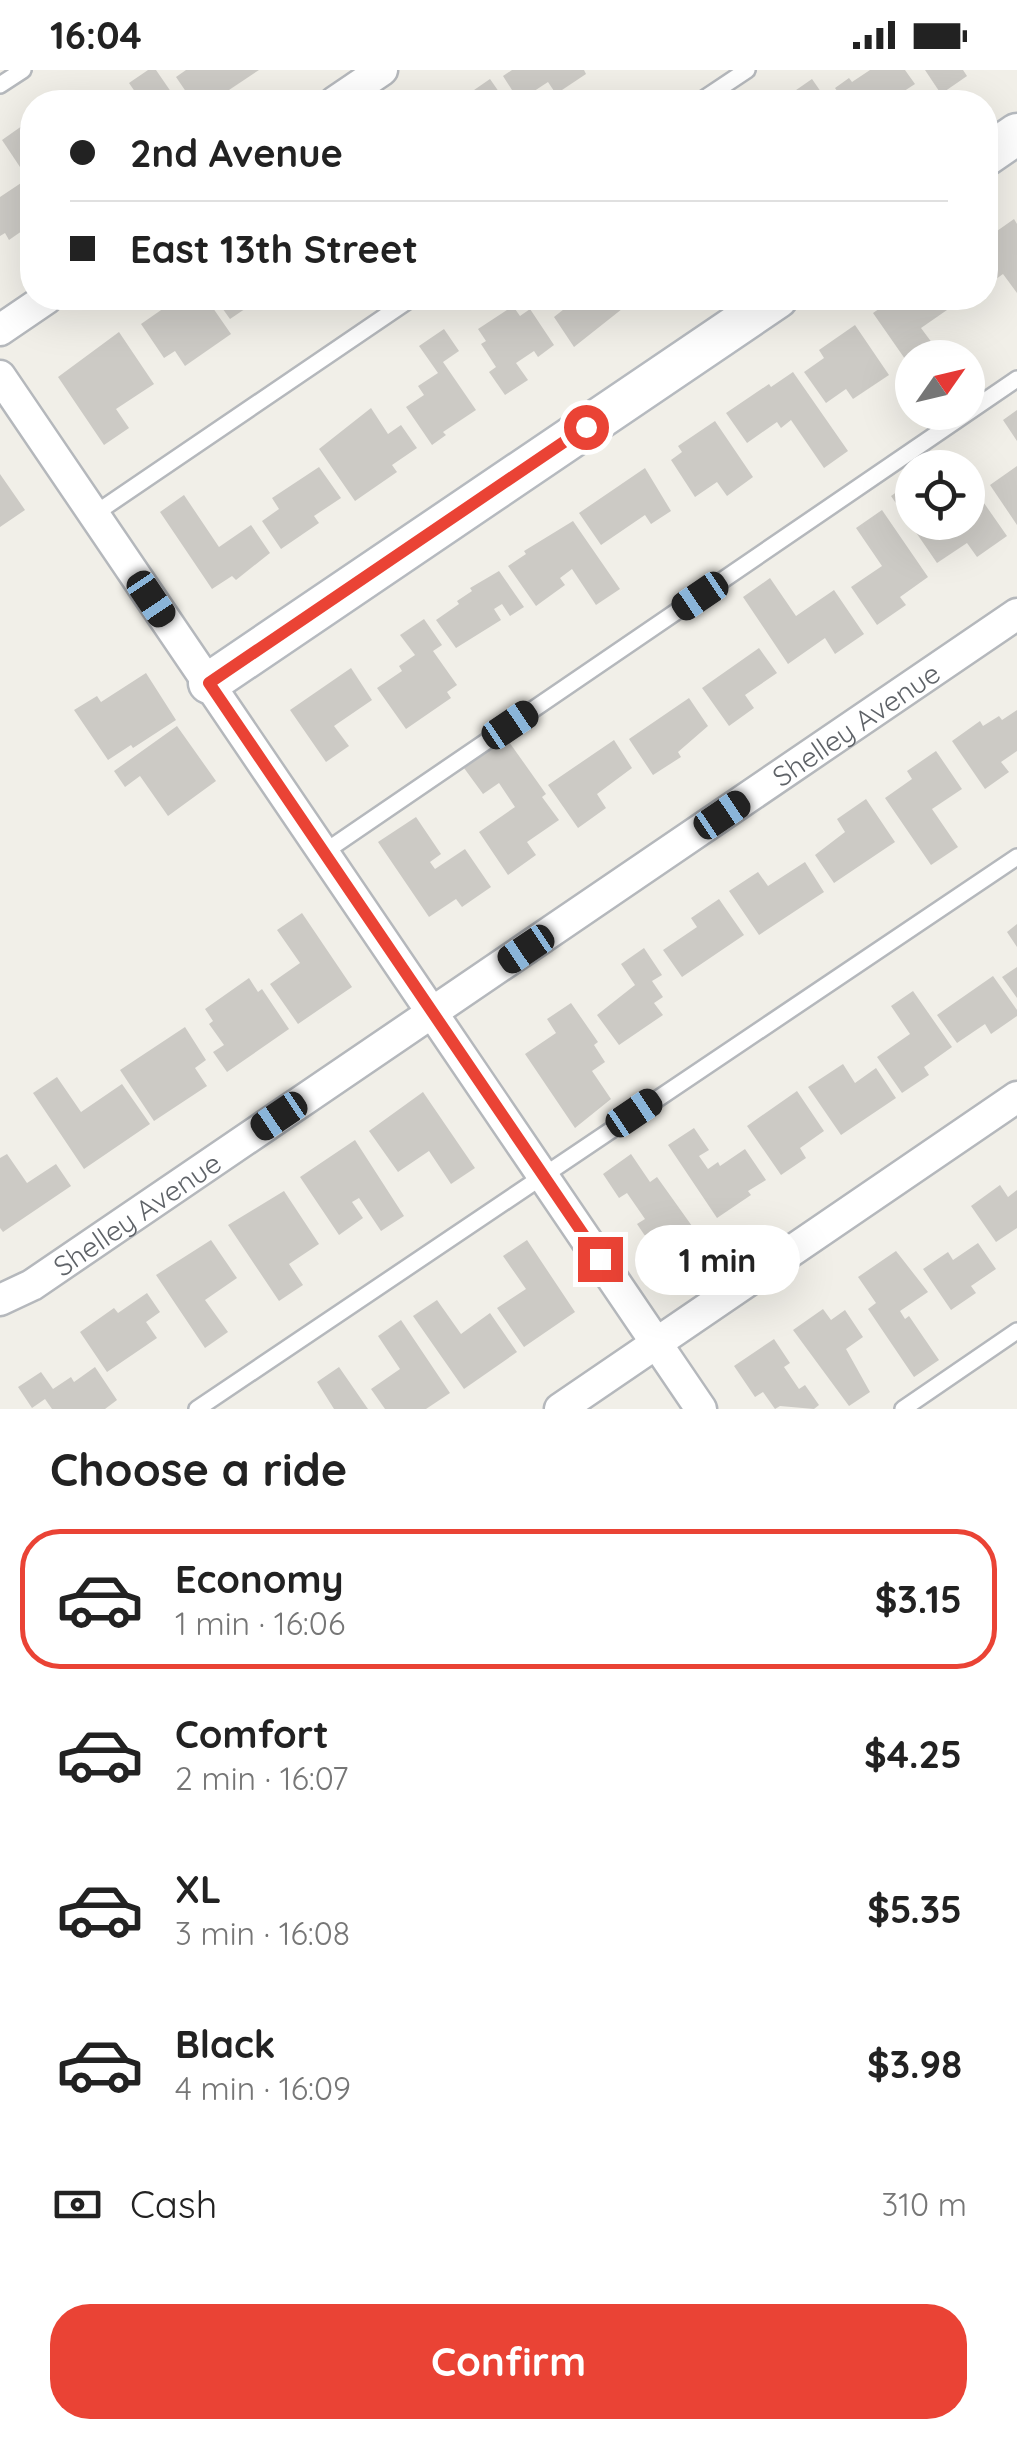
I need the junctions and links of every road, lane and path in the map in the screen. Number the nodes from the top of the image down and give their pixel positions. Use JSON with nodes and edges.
{"nodes":[{"id":1,"x":23,"y":70,"type":"edge"},
{"id":2,"x":382,"y":70,"type":"edge"},
{"id":3,"x":746,"y":70,"type":"edge"},
{"id":4,"x":0,"y":85,"type":"edge"},
{"id":5,"x":352,"y":90,"type":"edge"},
{"id":6,"x":717,"y":90,"type":"edge"},
{"id":7,"x":30,"y":310,"type":"edge"},
{"id":8,"x":394,"y":310,"type":"edge"},
{"id":9,"x":758,"y":310,"type":"edge"},
{"id":10,"x":0,"y":330,"type":"edge"},
{"id":11,"x":0,"y":376,"type":"edge"},
{"id":12,"x":1017,"y":379,"type":"edge"},
{"id":13,"x":93,"y":514,"type":"junction"},
{"id":14,"x":1017,"y":614,"type":"edge"},
{"id":15,"x":209,"y":683,"type":"junction"},
{"id":16,"x":323,"y":853,"type":"junction"},
{"id":17,"x":1017,"y":856,"type":"edge"},
{"id":18,"x":432,"y":1013,"type":"junction"},
{"id":19,"x":1017,"y":1097,"type":"edge"},
{"id":20,"x":543,"y":1175,"type":"junction"},
{"id":21,"x":0,"y":1300,"type":"edge"},
{"id":22,"x":1017,"y":1331,"type":"edge"},
{"id":23,"x":656,"y":1343,"type":"junction"},
{"id":24,"x":197,"y":1409,"type":"edge"},
{"id":25,"x":560,"y":1409,"type":"edge"},
{"id":26,"x":702,"y":1409,"type":"edge"},
{"id":27,"x":902,"y":1409,"type":"edge"}],
"edges":[{"from":1,"to":4,"type":"lane"},
{"from":2,"to":5,"type":"street"},
{"from":3,"to":6,"type":"lane"},
{"from":7,"to":10,"type":"street"},
{"from":8,"to":13,"type":"lane"},
{"from":9,"to":15,"type":"street"},
{"from":11,"to":13,"type":"street"},
{"from":12,"to":16,"type":"lane"},
{"from":13,"to":15,"type":"street"},
{"from":14,"to":18,"type":"street","name":"Shelley Avenue"},
{"from":15,"to":16,"type":"street"},
{"from":16,"to":18,"type":"street"},
{"from":17,"to":20,"type":"lane"},
{"from":18,"to":20,"type":"street"},
{"from":18,"to":21,"type":"street","name":"Shelley Avenue"},
{"from":19,"to":23,"type":"street"},
{"from":20,"to":23,"type":"street"},
{"from":20,"to":24,"type":"lane"},
{"from":22,"to":27,"type":"lane"},
{"from":23,"to":25,"type":"street"},
{"from":23,"to":26,"type":"street"}]}
